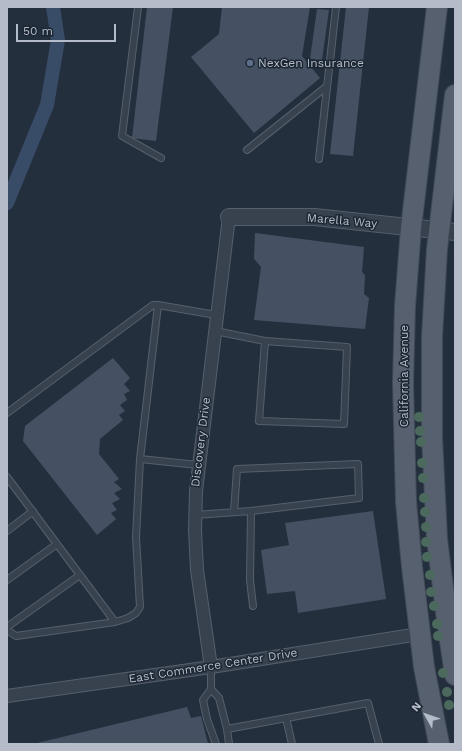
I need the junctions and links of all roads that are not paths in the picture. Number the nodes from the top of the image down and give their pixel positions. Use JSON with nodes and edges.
{"nodes":[{"id":1,"x":138,"y":7,"type":"edge"},
{"id":2,"x":336,"y":7,"type":"edge"},
{"id":3,"x":437,"y":7,"type":"edge"},
{"id":4,"x":326,"y":87,"type":"junction"},
{"id":5,"x":455,"y":96,"type":"edge"},
{"id":6,"x":247,"y":150,"type":"dead end"},
{"id":7,"x":161,"y":158,"type":"dead end"},
{"id":8,"x":319,"y":159,"type":"dead end"},
{"id":9,"x":229,"y":217,"type":"joint"},
{"id":10,"x":411,"y":228,"type":"junction"},
{"id":11,"x":447,"y":232,"type":"edge"},
{"id":12,"x":158,"y":305,"type":"junction"},
{"id":13,"x":216,"y":315,"type":"junction"},
{"id":14,"x":215,"y":331,"type":"junction"},
{"id":15,"x":265,"y":341,"type":"junction"},
{"id":16,"x":7,"y":413,"type":"edge"},
{"id":17,"x":140,"y":459,"type":"junction"},
{"id":18,"x":198,"y":465,"type":"junction"},
{"id":19,"x":8,"y":481,"type":"edge"},
{"id":20,"x":33,"y":511,"type":"junction"},
{"id":21,"x":251,"y":511,"type":"junction"},
{"id":22,"x":234,"y":512,"type":"junction"},
{"id":23,"x":195,"y":515,"type":"junction"},
{"id":24,"x":7,"y":531,"type":"edge"},
{"id":25,"x":57,"y":544,"type":"junction"},
{"id":26,"x":80,"y":575,"type":"junction"},
{"id":27,"x":7,"y":580,"type":"edge"},
{"id":28,"x":253,"y":606,"type":"dead end"},
{"id":29,"x":451,"y":620,"type":"edge"},
{"id":30,"x":115,"y":622,"type":"junction"},
{"id":31,"x":7,"y":628,"type":"edge"},
{"id":32,"x":419,"y":634,"type":"junction"},
{"id":33,"x":453,"y":646,"type":"edge"},
{"id":34,"x":211,"y":667,"type":"junction"},
{"id":35,"x":455,"y":675,"type":"edge"},
{"id":36,"x":210,"y":689,"type":"junction"},
{"id":37,"x":7,"y":696,"type":"edge"},
{"id":38,"x":286,"y":718,"type":"junction"},
{"id":39,"x":227,"y":729,"type":"junction"},
{"id":40,"x":216,"y":744,"type":"edge"},
{"id":41,"x":229,"y":744,"type":"edge"},
{"id":42,"x":292,"y":744,"type":"edge"},
{"id":43,"x":379,"y":744,"type":"edge"},
{"id":44,"x":439,"y":744,"type":"edge"}],
"edges":[{"from":1,"to":7,"type":"lane"},
{"from":2,"to":4,"type":"lane"},
{"from":3,"to":10,"type":"main road","name":"California Avenue"},
{"from":4,"to":6,"type":"lane"},
{"from":4,"to":8,"type":"lane"},
{"from":5,"to":11,"type":"main road"},
{"from":9,"to":10,"type":"street","name":"Marella Way"},
{"from":9,"to":13,"type":"street","name":"Discovery Drive"},
{"from":10,"to":11,"type":"street","name":"Marella Way"},
{"from":10,"to":32,"type":"main road","name":"California Avenue"},
{"from":11,"to":29,"type":"main road"},
{"from":12,"to":13,"type":"lane"},
{"from":12,"to":16,"type":"lane"},
{"from":12,"to":17,"type":"lane"},
{"from":13,"to":14,"type":"street","name":"Discovery Drive"},
{"from":14,"to":15,"type":"lane"},
{"from":14,"to":18,"type":"street","name":"Discovery Drive"},
{"from":15,"to":15,"type":"lane"},
{"from":17,"to":18,"type":"lane"},
{"from":17,"to":30,"type":"lane"},
{"from":18,"to":23,"type":"street","name":"Discovery Drive"},
{"from":19,"to":20,"type":"lane"},
{"from":20,"to":24,"type":"lane"},
{"from":20,"to":25,"type":"lane"},
{"from":21,"to":22,"type":"lane"},
{"from":21,"to":22,"type":"lane"},
{"from":21,"to":28,"type":"lane"},
{"from":22,"to":23,"type":"lane"},
{"from":23,"to":34,"type":"street","name":"Discovery Drive"},
{"from":25,"to":26,"type":"lane"},
{"from":25,"to":27,"type":"lane"},
{"from":26,"to":30,"type":"lane"},
{"from":26,"to":31,"type":"lane"},
{"from":29,"to":33,"type":"main road"},
{"from":30,"to":31,"type":"lane"},
{"from":32,"to":34,"type":"street","name":"East Commerce Center Drive"},
{"from":32,"to":44,"type":"main road","name":"California Avenue"},
{"from":33,"to":35,"type":"main road"},
{"from":34,"to":36,"type":"lane"},
{"from":34,"to":37,"type":"street","name":"East Commerce Center Drive"},
{"from":36,"to":39,"type":"lane"},
{"from":36,"to":40,"type":"lane"},
{"from":38,"to":39,"type":"lane"},
{"from":38,"to":42,"type":"lane"},
{"from":38,"to":43,"type":"lane"},
{"from":39,"to":41,"type":"lane"}]}
